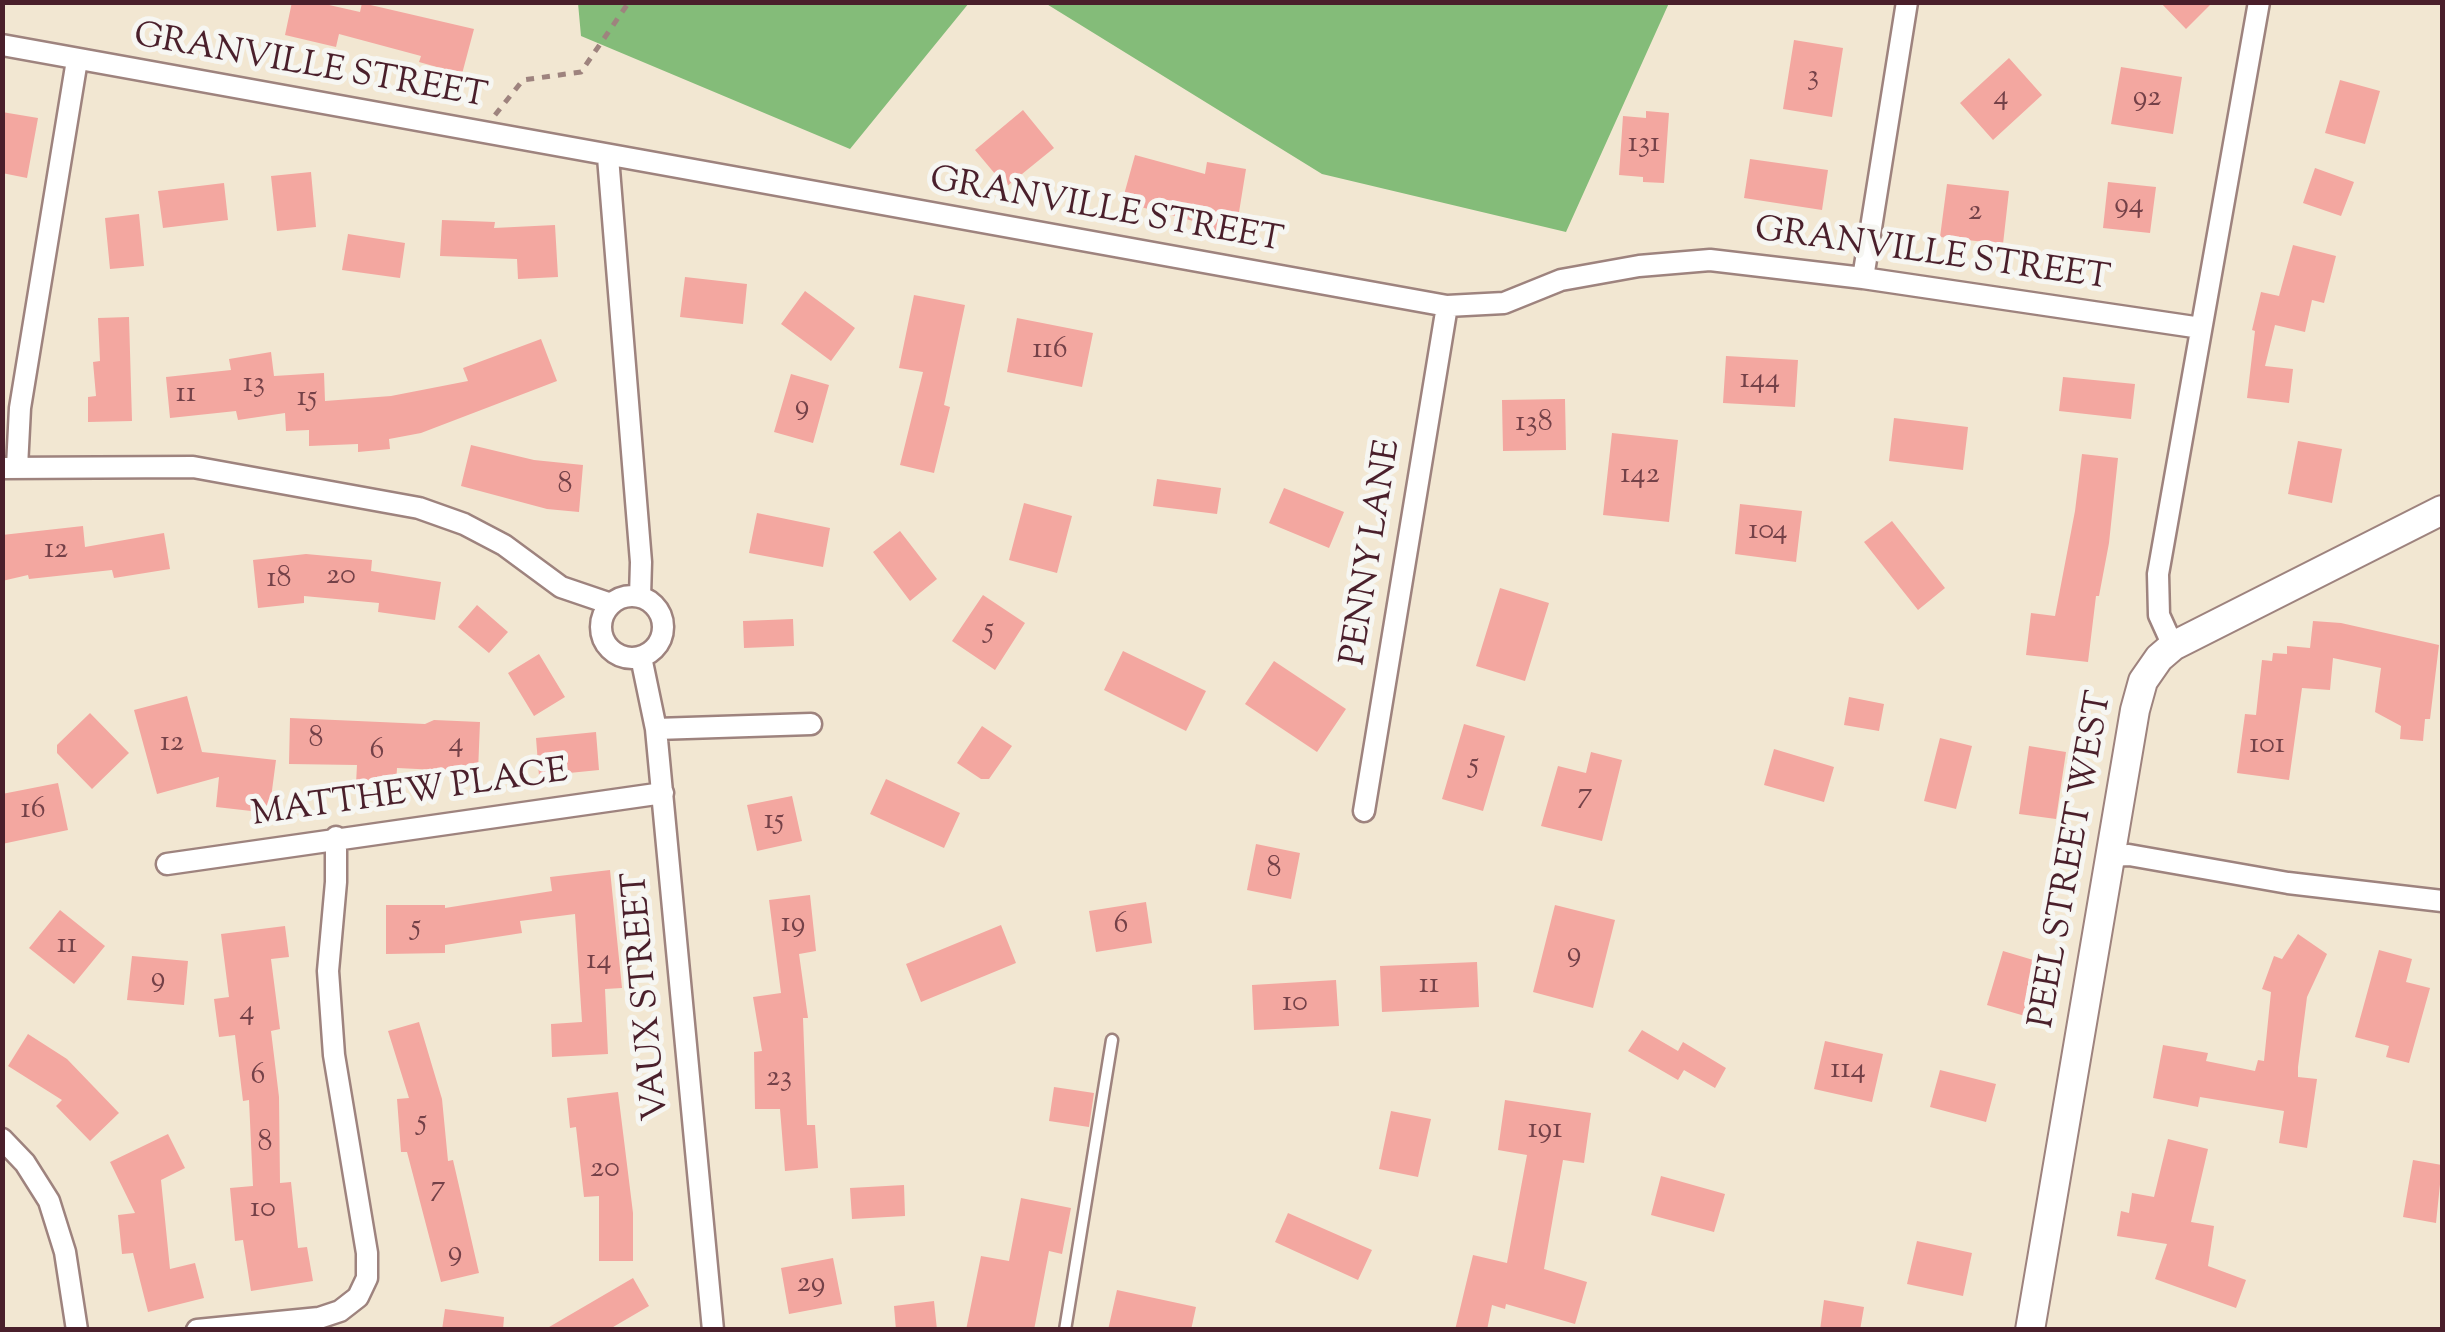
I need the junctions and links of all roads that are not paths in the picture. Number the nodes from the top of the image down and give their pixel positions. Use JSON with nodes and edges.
{"nodes":[{"id":1,"x":1907,"y":2,"type":"edge"},
{"id":2,"x":2259,"y":2,"type":"edge"},
{"id":3,"x":2,"y":46,"type":"edge"},
{"id":4,"x":77,"y":60,"type":"junction"},
{"id":5,"x":608,"y":157,"type":"junction"},
{"id":6,"x":1863,"y":278,"type":"junction"},
{"id":7,"x":1447,"y":306,"type":"junction"},
{"id":8,"x":2201,"y":328,"type":"junction"},
{"id":9,"x":10,"y":468,"type":"edge"},
{"id":10,"x":2442,"y":510,"type":"edge"},
{"id":11,"x":640,"y":597,"type":"junction"},
{"id":12,"x":610,"y":604,"type":"junction"},
{"id":13,"x":2172,"y":646,"type":"junction"},
{"id":14,"x":640,"y":658,"type":"junction"},
{"id":15,"x":811,"y":724,"type":"dead end"},
{"id":16,"x":656,"y":729,"type":"junction"},
{"id":17,"x":662,"y":793,"type":"junction"},
{"id":18,"x":1364,"y":811,"type":"dead end"},
{"id":19,"x":336,"y":837,"type":"junction"},
{"id":20,"x":2112,"y":856,"type":"junction"},
{"id":21,"x":167,"y":864,"type":"dead end"},
{"id":22,"x":2442,"y":901,"type":"edge"},
{"id":23,"x":1112,"y":1040,"type":"dead end"},
{"id":24,"x":2,"y":1138,"type":"edge"},
{"id":25,"x":77,"y":1330,"type":"edge"},
{"id":26,"x":197,"y":1330,"type":"edge"},
{"id":27,"x":712,"y":1330,"type":"edge"},
{"id":28,"x":1066,"y":1330,"type":"edge"},
{"id":29,"x":2030,"y":1330,"type":"edge"}],
"edges":[{"from":1,"to":6,"type":"street"},
{"from":2,"to":8,"type":"street"},
{"from":3,"to":4,"type":"street","name":"GRANVILLE STREET"},
{"from":4,"to":5,"type":"street","name":"GRANVILLE STREET"},
{"from":4,"to":9,"type":"street"},
{"from":5,"to":7,"type":"street","name":"GRANVILLE STREET"},
{"from":5,"to":11,"type":"street"},
{"from":6,"to":7,"type":"street","name":"GRANVILLE STREET"},
{"from":6,"to":8,"type":"street","name":"GRANVILLE STREET"},
{"from":7,"to":18,"type":"street","name":"PENNY LANE"},
{"from":8,"to":13,"type":"street"},
{"from":9,"to":12,"type":"street"},
{"from":10,"to":13,"type":"street"},
{"from":11,"to":12,"type":"street"},
{"from":11,"to":14,"type":"street"},
{"from":12,"to":14,"type":"street"},
{"from":13,"to":20,"type":"street","name":"PEEL STREET WEST"},
{"from":14,"to":16,"type":"street","name":"VAUX STREET"},
{"from":15,"to":16,"type":"street"},
{"from":16,"to":17,"type":"street","name":"VAUX STREET"},
{"from":17,"to":19,"type":"street","name":"MATTHEW PLACE"},
{"from":17,"to":27,"type":"street","name":"VAUX STREET"},
{"from":19,"to":21,"type":"street","name":"MATTHEW PLACE"},
{"from":19,"to":26,"type":"street"},
{"from":20,"to":22,"type":"street"},
{"from":20,"to":29,"type":"street","name":"PEEL STREET WEST"},
{"from":23,"to":28,"type":"lane"},
{"from":24,"to":25,"type":"street"}]}
